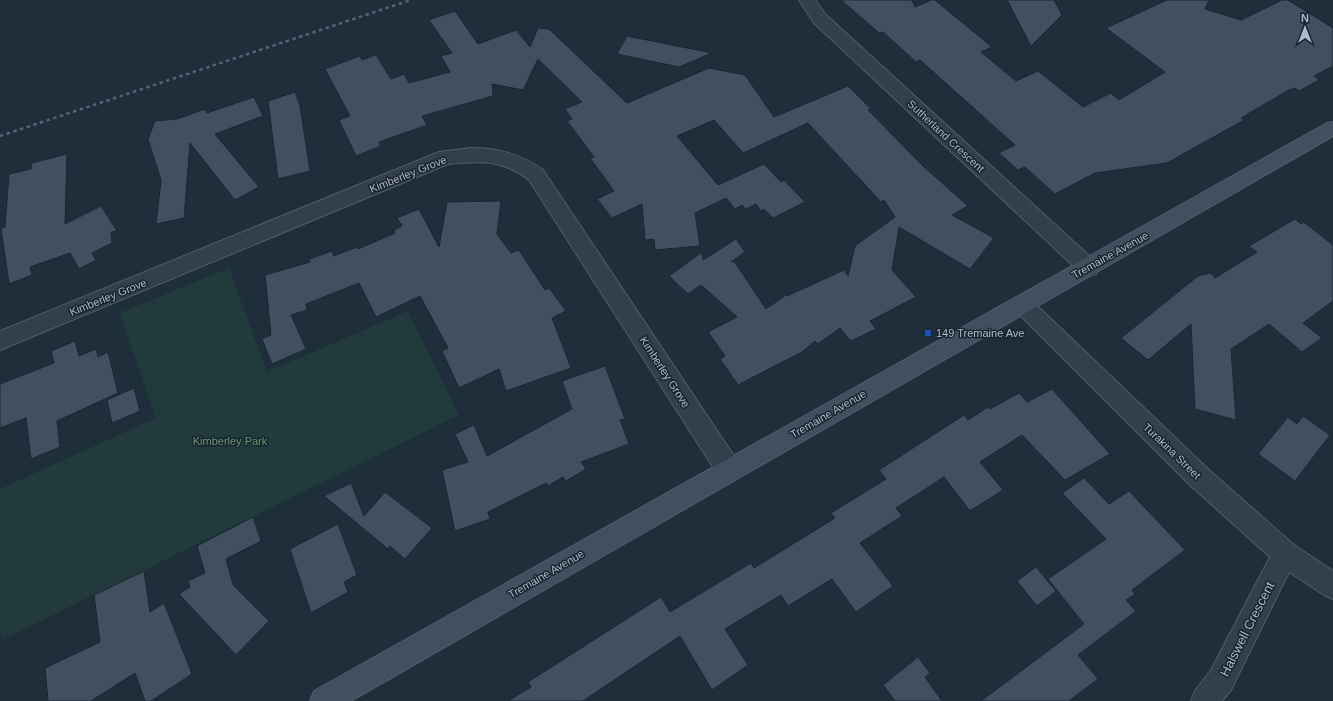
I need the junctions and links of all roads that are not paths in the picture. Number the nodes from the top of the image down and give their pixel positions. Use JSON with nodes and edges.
{"nodes":[{"id":1,"x":807,"y":0,"type":"edge"},
{"id":2,"x":1333,"y":128,"type":"edge"},
{"id":3,"x":1089,"y":268,"type":"junction"},
{"id":4,"x":1022,"y":304,"type":"junction"},
{"id":5,"x":0,"y":342,"type":"edge"},
{"id":6,"x":729,"y":470,"type":"junction"},
{"id":7,"x":1285,"y":554,"type":"junction"},
{"id":8,"x":1333,"y":586,"type":"edge"},
{"id":9,"x":324,"y":701,"type":"edge"},
{"id":10,"x":1205,"y":701,"type":"edge"}],
"edges":[{"from":1,"to":3,"type":"street","name":"Sutherland Crescent"},
{"from":2,"to":3,"type":"main road","name":"Tremaine Avenue"},
{"from":3,"to":4,"type":"main road","name":"Tremaine Avenue"},
{"from":4,"to":6,"type":"main road","name":"Tremaine Avenue"},
{"from":4,"to":7,"type":"street","name":"Turakina Street"},
{"from":5,"to":6,"type":"street","name":"Kimberley Grove"},
{"from":6,"to":9,"type":"main road","name":"Tremaine Avenue"},
{"from":7,"to":8,"type":"street","name":"Turakina Street"},
{"from":7,"to":10,"type":"street","name":"Halswell Crescent"}]}
